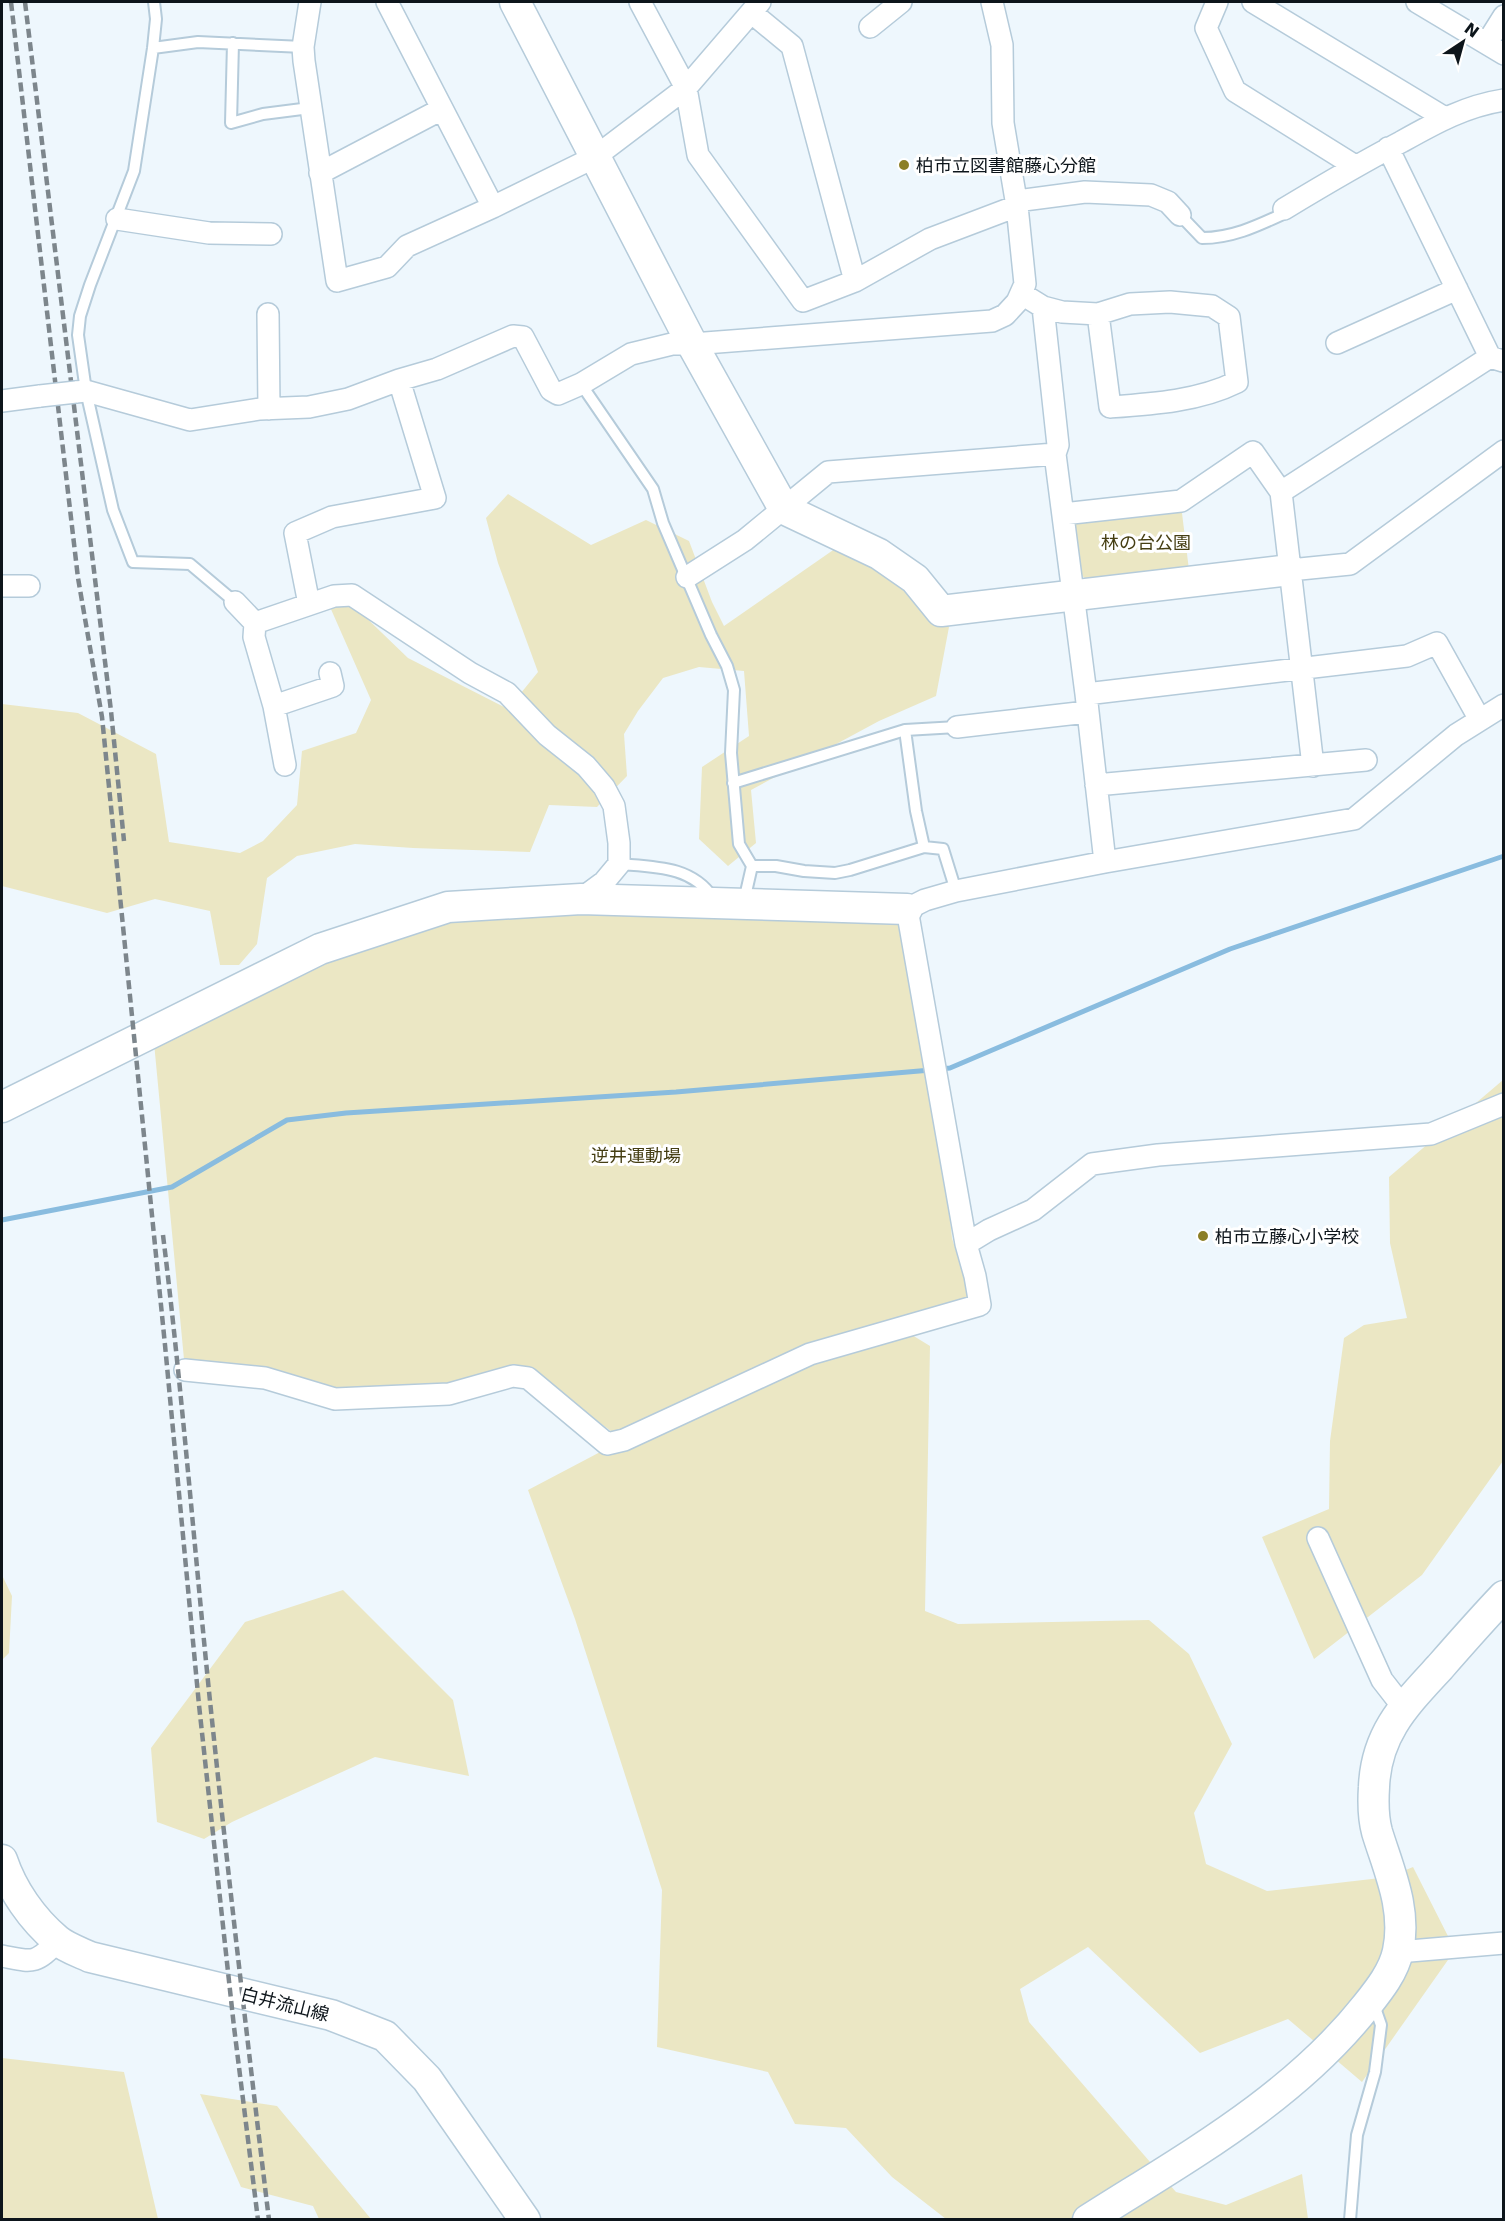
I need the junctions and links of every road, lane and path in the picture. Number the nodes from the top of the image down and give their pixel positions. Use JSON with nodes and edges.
{"nodes":[{"id":1,"x":154,"y":2,"type":"edge"},
{"id":2,"x":310,"y":2,"type":"edge"},
{"id":3,"x":387,"y":2,"type":"edge"},
{"id":4,"x":514,"y":2,"type":"edge"},
{"id":5,"x":639,"y":2,"type":"edge"},
{"id":6,"x":902,"y":2,"type":"edge"},
{"id":7,"x":992,"y":2,"type":"edge"},
{"id":8,"x":1217,"y":2,"type":"edge"},
{"id":9,"x":1252,"y":2,"type":"edge"},
{"id":10,"x":1417,"y":2,"type":"edge"},
{"id":11,"x":756,"y":7,"type":"edge"},
{"id":12,"x":1503,"y":16,"type":"edge"},
{"id":13,"x":870,"y":27,"type":"dead end"},
{"id":14,"x":233,"y":43,"type":"junction"},
{"id":15,"x":303,"y":47,"type":"junction"},
{"id":16,"x":153,"y":48,"type":"junction"},
{"id":17,"x":1495,"y":49,"type":"edge"},
{"id":18,"x":686,"y":88,"type":"junction"},
{"id":19,"x":1503,"y":100,"type":"edge"},
{"id":20,"x":310,"y":108,"type":"junction"},
{"id":21,"x":442,"y":108,"type":"junction"},
{"id":22,"x":1445,"y":118,"type":"junction"},
{"id":23,"x":1388,"y":148,"type":"junction"},
{"id":24,"x":595,"y":157,"type":"junction"},
{"id":25,"x":1355,"y":166,"type":"junction"},
{"id":26,"x":320,"y":173,"type":"junction"},
{"id":27,"x":1016,"y":204,"type":"junction"},
{"id":28,"x":493,"y":207,"type":"junction"},
{"id":29,"x":1284,"y":208,"type":"joint"},
{"id":30,"x":1180,"y":215,"type":"joint"},
{"id":31,"x":117,"y":219,"type":"junction"},
{"id":32,"x":270,"y":234,"type":"dead end"},
{"id":33,"x":855,"y":281,"type":"junction"},
{"id":34,"x":1457,"y":289,"type":"junction"},
{"id":35,"x":1022,"y":294,"type":"junction"},
{"id":36,"x":1043,"y":307,"type":"junction"},
{"id":37,"x":268,"y":314,"type":"dead end"},
{"id":38,"x":1098,"y":314,"type":"junction"},
{"id":39,"x":1337,"y":343,"type":"dead end"},
{"id":40,"x":692,"y":344,"type":"junction"},
{"id":41,"x":1497,"y":359,"type":"edge"},
{"id":42,"x":399,"y":380,"type":"junction"},
{"id":43,"x":581,"y":384,"type":"junction"},
{"id":44,"x":81,"y":392,"type":"junction"},
{"id":45,"x":2,"y":401,"type":"edge"},
{"id":46,"x":269,"y":409,"type":"junction"},
{"id":47,"x":1503,"y":451,"type":"edge"},
{"id":48,"x":1055,"y":453,"type":"junction"},
{"id":49,"x":1281,"y":492,"type":"junction"},
{"id":50,"x":784,"y":509,"type":"junction"},
{"id":51,"x":1063,"y":514,"type":"junction"},
{"id":52,"x":1290,"y":570,"type":"junction"},
{"id":53,"x":687,"y":577,"type":"junction"},
{"id":54,"x":2,"y":586,"type":"edge"},
{"id":55,"x":29,"y":586,"type":"dead end"},
{"id":56,"x":1073,"y":596,"type":"junction"},
{"id":57,"x":235,"y":602,"type":"joint"},
{"id":58,"x":309,"y":604,"type":"junction"},
{"id":59,"x":255,"y":623,"type":"junction"},
{"id":60,"x":1302,"y":667,"type":"junction"},
{"id":61,"x":330,"y":673,"type":"dead end"},
{"id":62,"x":1087,"y":703,"type":"junction"},
{"id":63,"x":1503,"y":705,"type":"edge"},
{"id":64,"x":274,"y":706,"type":"junction"},
{"id":65,"x":1480,"y":720,"type":"junction"},
{"id":66,"x":957,"y":727,"type":"joint"},
{"id":67,"x":905,"y":730,"type":"junction"},
{"id":68,"x":1366,"y":760,"type":"dead end"},
{"id":69,"x":285,"y":765,"type":"dead end"},
{"id":70,"x":1313,"y":766,"type":"junction"},
{"id":71,"x":733,"y":783,"type":"junction"},
{"id":72,"x":1096,"y":785,"type":"junction"},
{"id":73,"x":924,"y":847,"type":"junction"},
{"id":74,"x":1105,"y":862,"type":"junction"},
{"id":75,"x":619,"y":864,"type":"junction"},
{"id":76,"x":752,"y":866,"type":"junction"},
{"id":77,"x":956,"y":891,"type":"junction"},
{"id":78,"x":580,"y":899,"type":"junction"},
{"id":79,"x":730,"y":903,"type":"junction"},
{"id":80,"x":907,"y":909,"type":"junction"},
{"id":81,"x":1503,"y":1104,"type":"edge"},
{"id":82,"x":2,"y":1107,"type":"edge"},
{"id":83,"x":966,"y":1244,"type":"junction"},
{"id":84,"x":185,"y":1370,"type":"dead end"},
{"id":85,"x":1318,"y":1538,"type":"dead end"},
{"id":86,"x":1503,"y":1596,"type":"edge"},
{"id":87,"x":1403,"y":1707,"type":"junction"},
{"id":88,"x":2,"y":1860,"type":"edge"},
{"id":89,"x":58,"y":1941,"type":"junction"},
{"id":90,"x":1503,"y":1943,"type":"edge"},
{"id":91,"x":1398,"y":1953,"type":"junction"},
{"id":92,"x":2,"y":1956,"type":"edge"},
{"id":93,"x":1372,"y":1999,"type":"junction"},
{"id":94,"x":525,"y":2220,"type":"edge"},
{"id":95,"x":1088,"y":2220,"type":"edge"},
{"id":96,"x":1350,"y":2220,"type":"edge"}],
"edges":[{"from":1,"to":16,"type":"lane"},
{"from":2,"to":15,"type":"street"},
{"from":3,"to":21,"type":"street"},
{"from":4,"to":24,"type":"street"},
{"from":5,"to":18,"type":"street"},
{"from":6,"to":13,"type":"street"},
{"from":7,"to":27,"type":"street"},
{"from":8,"to":25,"type":"street"},
{"from":9,"to":22,"type":"street"},
{"from":10,"to":17,"type":"street"},
{"from":11,"to":18,"type":"street"},
{"from":11,"to":33,"type":"street"},
{"from":12,"to":17,"type":"street"},
{"from":14,"to":15,"type":"lane"},
{"from":14,"to":16,"type":"lane"},
{"from":14,"to":20,"type":"lane"},
{"from":15,"to":20,"type":"street"},
{"from":16,"to":31,"type":"lane"},
{"from":18,"to":24,"type":"street"},
{"from":18,"to":33,"type":"street"},
{"from":19,"to":22,"type":"street"},
{"from":20,"to":26,"type":"street"},
{"from":21,"to":26,"type":"street"},
{"from":21,"to":28,"type":"street"},
{"from":22,"to":23,"type":"street"},
{"from":23,"to":25,"type":"street"},
{"from":23,"to":34,"type":"street"},
{"from":24,"to":28,"type":"street"},
{"from":24,"to":40,"type":"street"},
{"from":25,"to":29,"type":"street"},
{"from":26,"to":28,"type":"street"},
{"from":27,"to":30,"type":"street"},
{"from":27,"to":33,"type":"street"},
{"from":27,"to":35,"type":"street"},
{"from":29,"to":30,"type":"lane"},
{"from":31,"to":32,"type":"street"},
{"from":31,"to":44,"type":"lane"},
{"from":34,"to":39,"type":"street"},
{"from":34,"to":41,"type":"street"},
{"from":35,"to":36,"type":"street"},
{"from":35,"to":40,"type":"street"},
{"from":36,"to":38,"type":"street"},
{"from":36,"to":48,"type":"street"},
{"from":37,"to":46,"type":"street"},
{"from":38,"to":38,"type":"street"},
{"from":40,"to":43,"type":"street"},
{"from":40,"to":50,"type":"street"},
{"from":41,"to":49,"type":"street"},
{"from":42,"to":43,"type":"street"},
{"from":42,"to":46,"type":"street"},
{"from":42,"to":58,"type":"street"},
{"from":43,"to":53,"type":"lane"},
{"from":44,"to":45,"type":"street","bridge":true},
{"from":44,"to":46,"type":"street"},
{"from":44,"to":57,"type":"lane"},
{"from":47,"to":52,"type":"street"},
{"from":48,"to":50,"type":"street"},
{"from":48,"to":51,"type":"street"},
{"from":49,"to":51,"type":"street"},
{"from":49,"to":52,"type":"street"},
{"from":50,"to":53,"type":"street"},
{"from":50,"to":56,"type":"street"},
{"from":51,"to":56,"type":"street"},
{"from":52,"to":56,"type":"street"},
{"from":52,"to":60,"type":"street"},
{"from":53,"to":71,"type":"lane"},
{"from":54,"to":55,"type":"street"},
{"from":56,"to":62,"type":"street"},
{"from":57,"to":59,"type":"street"},
{"from":58,"to":59,"type":"street"},
{"from":58,"to":75,"type":"street"},
{"from":59,"to":64,"type":"street"},
{"from":60,"to":62,"type":"street"},
{"from":60,"to":65,"type":"street"},
{"from":60,"to":70,"type":"street"},
{"from":61,"to":64,"type":"street"},
{"from":62,"to":66,"type":"street"},
{"from":62,"to":72,"type":"street"},
{"from":63,"to":65,"type":"street"},
{"from":64,"to":69,"type":"street"},
{"from":65,"to":74,"type":"street"},
{"from":66,"to":67,"type":"lane"},
{"from":67,"to":71,"type":"lane"},
{"from":67,"to":73,"type":"lane"},
{"from":68,"to":70,"type":"street"},
{"from":70,"to":72,"type":"street"},
{"from":71,"to":76,"type":"lane"},
{"from":72,"to":74,"type":"street"},
{"from":73,"to":76,"type":"lane"},
{"from":73,"to":77,"type":"lane"},
{"from":74,"to":77,"type":"street"},
{"from":75,"to":78,"type":"street"},
{"from":75,"to":79,"type":"lane"},
{"from":76,"to":79,"type":"lane"},
{"from":77,"to":80,"type":"street"},
{"from":78,"to":79,"type":"street"},
{"from":78,"to":82,"type":"street"},
{"from":79,"to":80,"type":"street"},
{"from":80,"to":83,"type":"street"},
{"from":81,"to":83,"type":"street"},
{"from":83,"to":84,"type":"street"},
{"from":85,"to":87,"type":"street"},
{"from":86,"to":87,"type":"street"},
{"from":87,"to":91,"type":"street"},
{"from":88,"to":89,"type":"street","name":"白井流山線"},
{"from":89,"to":92,"type":"street"},
{"from":89,"to":94,"type":"street","name":"白井流山線"},
{"from":90,"to":91,"type":"street"},
{"from":91,"to":93,"type":"street"},
{"from":93,"to":95,"type":"street"},
{"from":93,"to":96,"type":"lane"}]}
